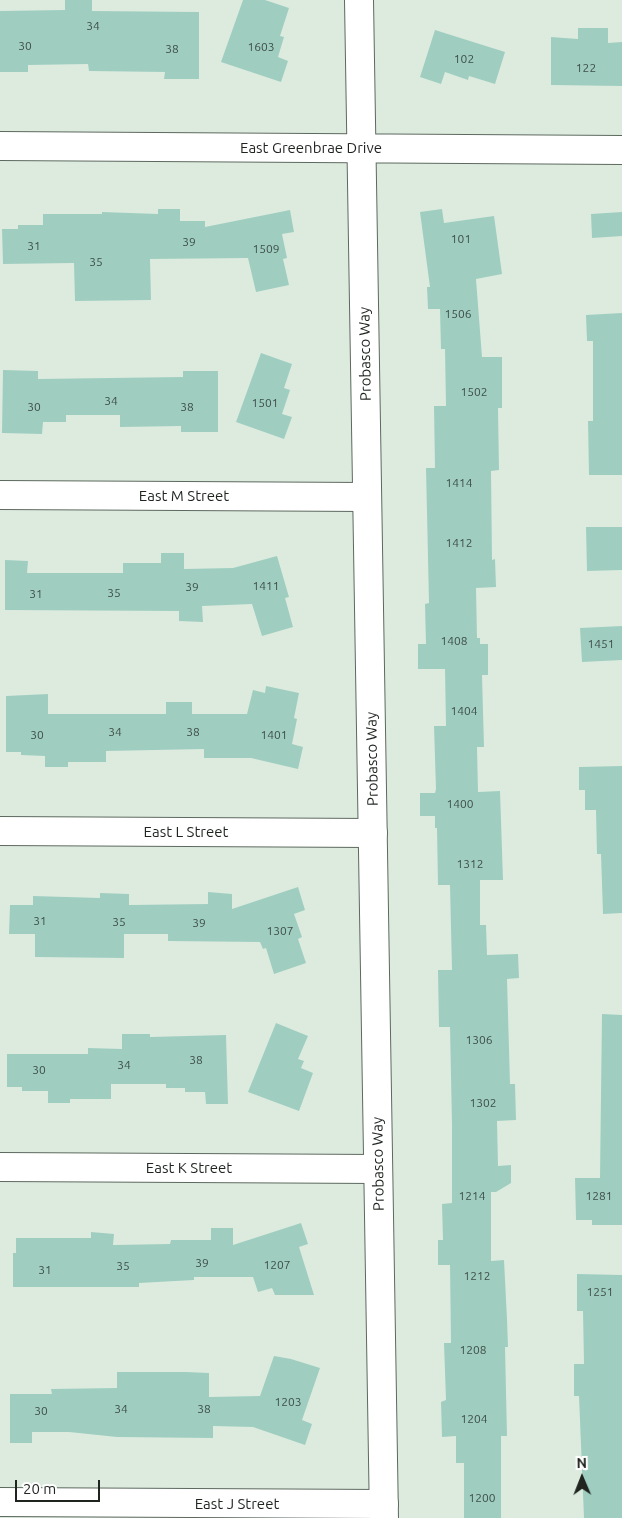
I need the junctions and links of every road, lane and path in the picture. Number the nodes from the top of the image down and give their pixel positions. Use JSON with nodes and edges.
{"nodes":[{"id":1,"x":359,"y":0,"type":"edge"},
{"id":2,"x":0,"y":146,"type":"edge"},
{"id":3,"x":362,"y":148,"type":"junction"},
{"id":4,"x":622,"y":150,"type":"edge"},
{"id":5,"x":0,"y":495,"type":"edge"},
{"id":6,"x":367,"y":497,"type":"junction"},
{"id":7,"x":0,"y":831,"type":"edge"},
{"id":8,"x":373,"y":833,"type":"junction"},
{"id":9,"x":0,"y":1167,"type":"edge"},
{"id":10,"x":378,"y":1168,"type":"junction"},
{"id":11,"x":0,"y":1502,"type":"edge"},
{"id":12,"x":384,"y":1511,"type":"edge"}],
"edges":[{"from":1,"to":3,"type":"street","name":"Probasco Way"},
{"from":2,"to":3,"type":"street","name":"East Greenbrae Drive"},
{"from":3,"to":4,"type":"street","name":"East Greenbrae Drive"},
{"from":3,"to":6,"type":"street","name":"Probasco Way"},
{"from":5,"to":6,"type":"street","name":"East M Street"},
{"from":6,"to":8,"type":"street","name":"Probasco Way"},
{"from":7,"to":8,"type":"street","name":"East L Street"},
{"from":8,"to":10,"type":"street","name":"Probasco Way"},
{"from":9,"to":10,"type":"street","name":"East K Street"},
{"from":10,"to":12,"type":"street","name":"Probasco Way"},
{"from":11,"to":12,"type":"street","name":"East J Street"}]}
